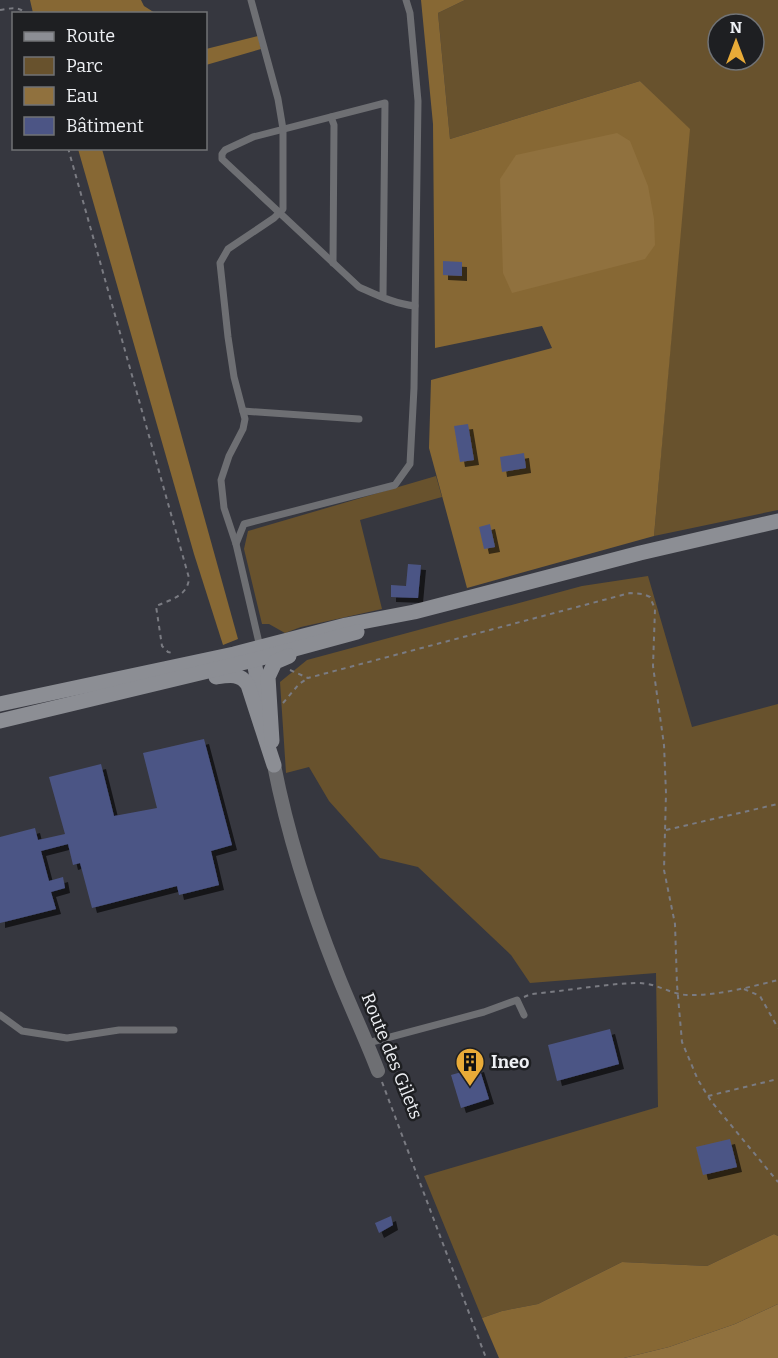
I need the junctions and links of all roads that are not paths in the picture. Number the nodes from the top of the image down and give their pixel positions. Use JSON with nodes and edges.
{"nodes":[{"id":1,"x":251,"y":0,"type":"edge"},
{"id":2,"x":406,"y":0,"type":"edge"},
{"id":3,"x":331,"y":117,"type":"junction"},
{"id":4,"x":283,"y":129,"type":"junction"},
{"id":5,"x":279,"y":213,"type":"junction"},
{"id":6,"x":333,"y":263,"type":"junction"},
{"id":7,"x":383,"y":297,"type":"junction"},
{"id":8,"x":415,"y":306,"type":"junction"},
{"id":9,"x":243,"y":411,"type":"junction"},
{"id":10,"x":358,"y":419,"type":"dead end"},
{"id":11,"x":778,"y":520,"type":"edge"},
{"id":12,"x":236,"y":544,"type":"junction"},
{"id":13,"x":414,"y":612,"type":"junction"},
{"id":14,"x":326,"y":641,"type":"junction"},
{"id":15,"x":257,"y":653,"type":"junction"},
{"id":16,"x":153,"y":684,"type":"junction"},
{"id":17,"x":0,"y":704,"type":"edge"},
{"id":18,"x":0,"y":721,"type":"edge"},
{"id":19,"x":274,"y":765,"type":"junction"},
{"id":20,"x":0,"y":1015,"type":"edge"},
{"id":21,"x":524,"y":1015,"type":"dead end"},
{"id":22,"x":174,"y":1030,"type":"dead end"},
{"id":23,"x":368,"y":1043,"type":"junction"},
{"id":24,"x":378,"y":1071,"type":"road end"}],
"edges":[{"from":1,"to":4,"type":"lane"},
{"from":2,"to":8,"type":"lane"},
{"from":3,"to":4,"type":"lane"},
{"from":3,"to":6,"type":"lane"},
{"from":3,"to":7,"type":"lane"},
{"from":4,"to":5,"type":"lane"},
{"from":4,"to":5,"type":"lane"},
{"from":5,"to":6,"type":"lane"},
{"from":5,"to":9,"type":"lane"},
{"from":6,"to":7,"type":"lane"},
{"from":7,"to":8,"type":"lane"},
{"from":8,"to":12,"type":"lane"},
{"from":9,"to":10,"type":"lane"},
{"from":9,"to":12,"type":"lane"},
{"from":11,"to":13,"type":"main road"},
{"from":12,"to":15,"type":"lane"},
{"from":13,"to":14,"type":"main road"},
{"from":13,"to":15,"type":"main road"},
{"from":14,"to":15,"type":"main road"},
{"from":14,"to":19,"type":"main road","name":"Route des Gilets"},
{"from":15,"to":16,"type":"main road"},
{"from":15,"to":17,"type":"main road"},
{"from":15,"to":19,"type":"main road","name":"Route des Gilets"},
{"from":16,"to":18,"type":"main road"},
{"from":16,"to":19,"type":"main road","name":"Route des Gilets"},
{"from":19,"to":23,"type":"street","name":"Route des Gilets"},
{"from":20,"to":22,"type":"lane"},
{"from":21,"to":23,"type":"lane"},
{"from":23,"to":24,"type":"street","name":"Route des Gilets"}]}
